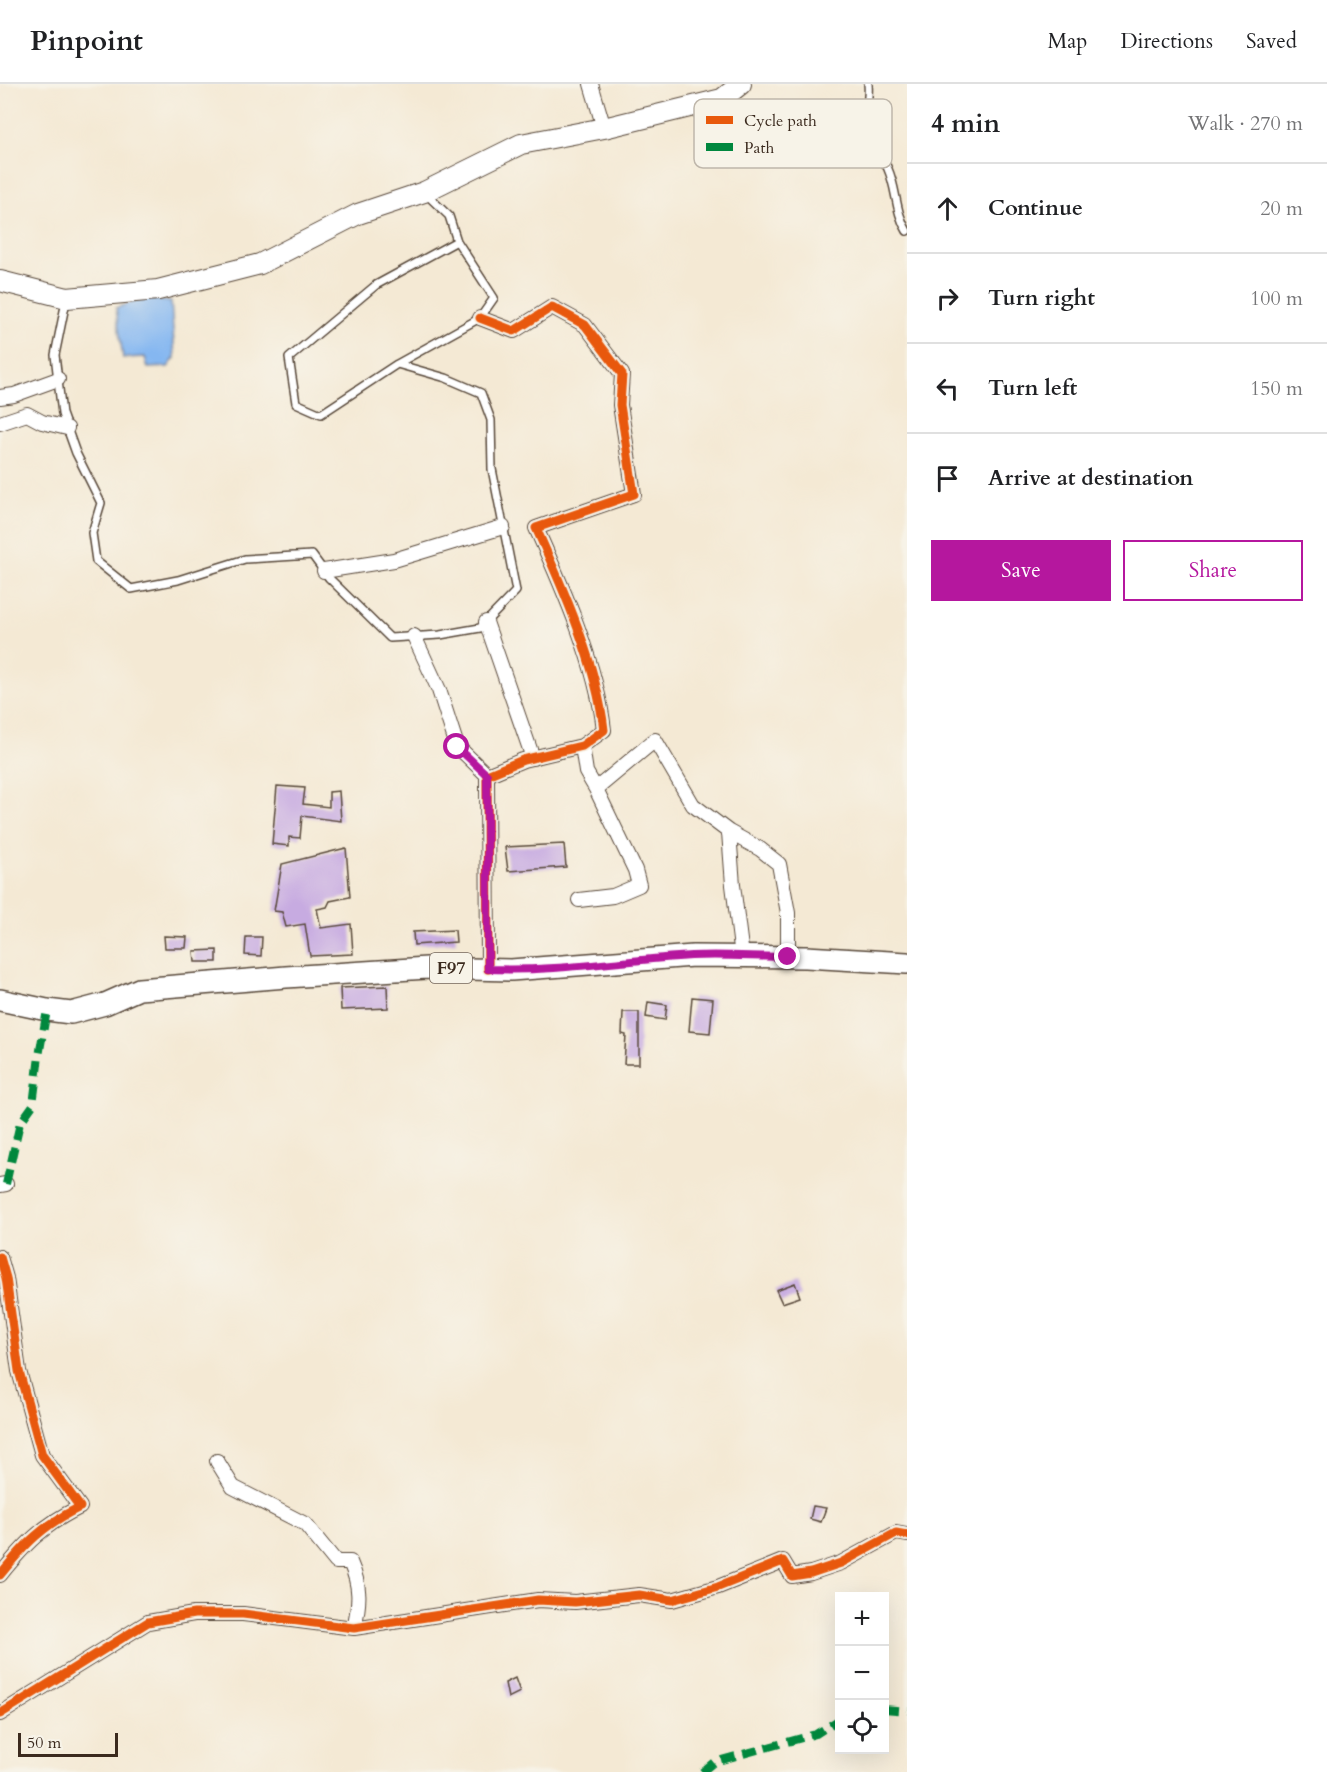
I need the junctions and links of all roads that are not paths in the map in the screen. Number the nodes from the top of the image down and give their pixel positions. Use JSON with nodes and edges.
{"nodes":[{"id":1,"x":591,"y":84,"type":"edge"},
{"id":2,"x":741,"y":84,"type":"edge"},
{"id":3,"x":867,"y":84,"type":"edge"},
{"id":4,"x":722,"y":99,"type":"edge"},
{"id":5,"x":869,"y":99,"type":"edge"},
{"id":6,"x":694,"y":106,"type":"edge"},
{"id":7,"x":604,"y":128,"type":"junction"},
{"id":8,"x":888,"y":168,"type":"edge"},
{"id":9,"x":424,"y":192,"type":"junction"},
{"id":10,"x":907,"y":231,"type":"edge"},
{"id":11,"x":457,"y":242,"type":"junction"},
{"id":12,"x":0,"y":281,"type":"edge"},
{"id":13,"x":67,"y":298,"type":"junction"},
{"id":14,"x":480,"y":318,"type":"junction"},
{"id":15,"x":397,"y":364,"type":"junction"},
{"id":16,"x":58,"y":380,"type":"junction"},
{"id":17,"x":0,"y":397,"type":"edge"},
{"id":18,"x":0,"y":423,"type":"edge"},
{"id":19,"x":67,"y":428,"type":"junction"},
{"id":20,"x":503,"y":527,"type":"junction"},
{"id":21,"x":324,"y":571,"type":"junction"},
{"id":22,"x":486,"y":622,"type":"junction"},
{"id":23,"x":414,"y":636,"type":"junction"},
{"id":24,"x":582,"y":746,"type":"junction"},
{"id":25,"x":533,"y":758,"type":"junction"},
{"id":26,"x":487,"y":775,"type":"junction"},
{"id":27,"x":596,"y":789,"type":"junction"},
{"id":28,"x":729,"y":832,"type":"junction"},
{"id":29,"x":579,"y":900,"type":"dead end"},
{"id":30,"x":742,"y":956,"type":"junction"},
{"id":31,"x":788,"y":957,"type":"junction"},
{"id":32,"x":907,"y":964,"type":"edge"},
{"id":33,"x":488,"y":969,"type":"junction"},
{"id":34,"x":0,"y":1000,"type":"edge"},
{"id":35,"x":0,"y":1257,"type":"edge"},
{"id":36,"x":217,"y":1461,"type":"dead end"},
{"id":37,"x":907,"y":1535,"type":"edge"},
{"id":38,"x":0,"y":1575,"type":"edge"},
{"id":39,"x":354,"y":1628,"type":"junction"},
{"id":40,"x":0,"y":1714,"type":"edge"}],
"edges":[{"from":1,"to":7,"type":"street"},
{"from":2,"to":4,"type":"main road"},
{"from":3,"to":5,"type":"lane"},
{"from":6,"to":7,"type":"main road"},
{"from":7,"to":9,"type":"main road"},
{"from":8,"to":10,"type":"lane"},
{"from":9,"to":11,"type":"lane"},
{"from":9,"to":13,"type":"main road"},
{"from":11,"to":14,"type":"lane"},
{"from":11,"to":15,"type":"lane"},
{"from":12,"to":13,"type":"main road"},
{"from":13,"to":16,"type":"lane"},
{"from":14,"to":15,"type":"lane"},
{"from":14,"to":24,"type":"street"},
{"from":15,"to":20,"type":"lane"},
{"from":16,"to":17,"type":"street"},
{"from":16,"to":19,"type":"lane"},
{"from":18,"to":19,"type":"street"},
{"from":19,"to":21,"type":"lane"},
{"from":20,"to":21,"type":"street"},
{"from":20,"to":22,"type":"lane"},
{"from":21,"to":23,"type":"lane"},
{"from":22,"to":23,"type":"lane"},
{"from":22,"to":25,"type":"street"},
{"from":23,"to":26,"type":"street"},
{"from":24,"to":25,"type":"street"},
{"from":24,"to":27,"type":"street"},
{"from":25,"to":26,"type":"street"},
{"from":26,"to":33,"type":"street"},
{"from":27,"to":28,"type":"street"},
{"from":27,"to":29,"type":"street"},
{"from":28,"to":30,"type":"street"},
{"from":28,"to":31,"type":"street"},
{"from":30,"to":31,"type":"main road","number":"F97"},
{"from":30,"to":33,"type":"main road","number":"F97"},
{"from":31,"to":32,"type":"main road","number":"F97"},
{"from":33,"to":34,"type":"main road","number":"F97"},
{"from":35,"to":38,"type":"street"},
{"from":36,"to":39,"type":"street"},
{"from":37,"to":39,"type":"street"},
{"from":39,"to":40,"type":"street"}]}
